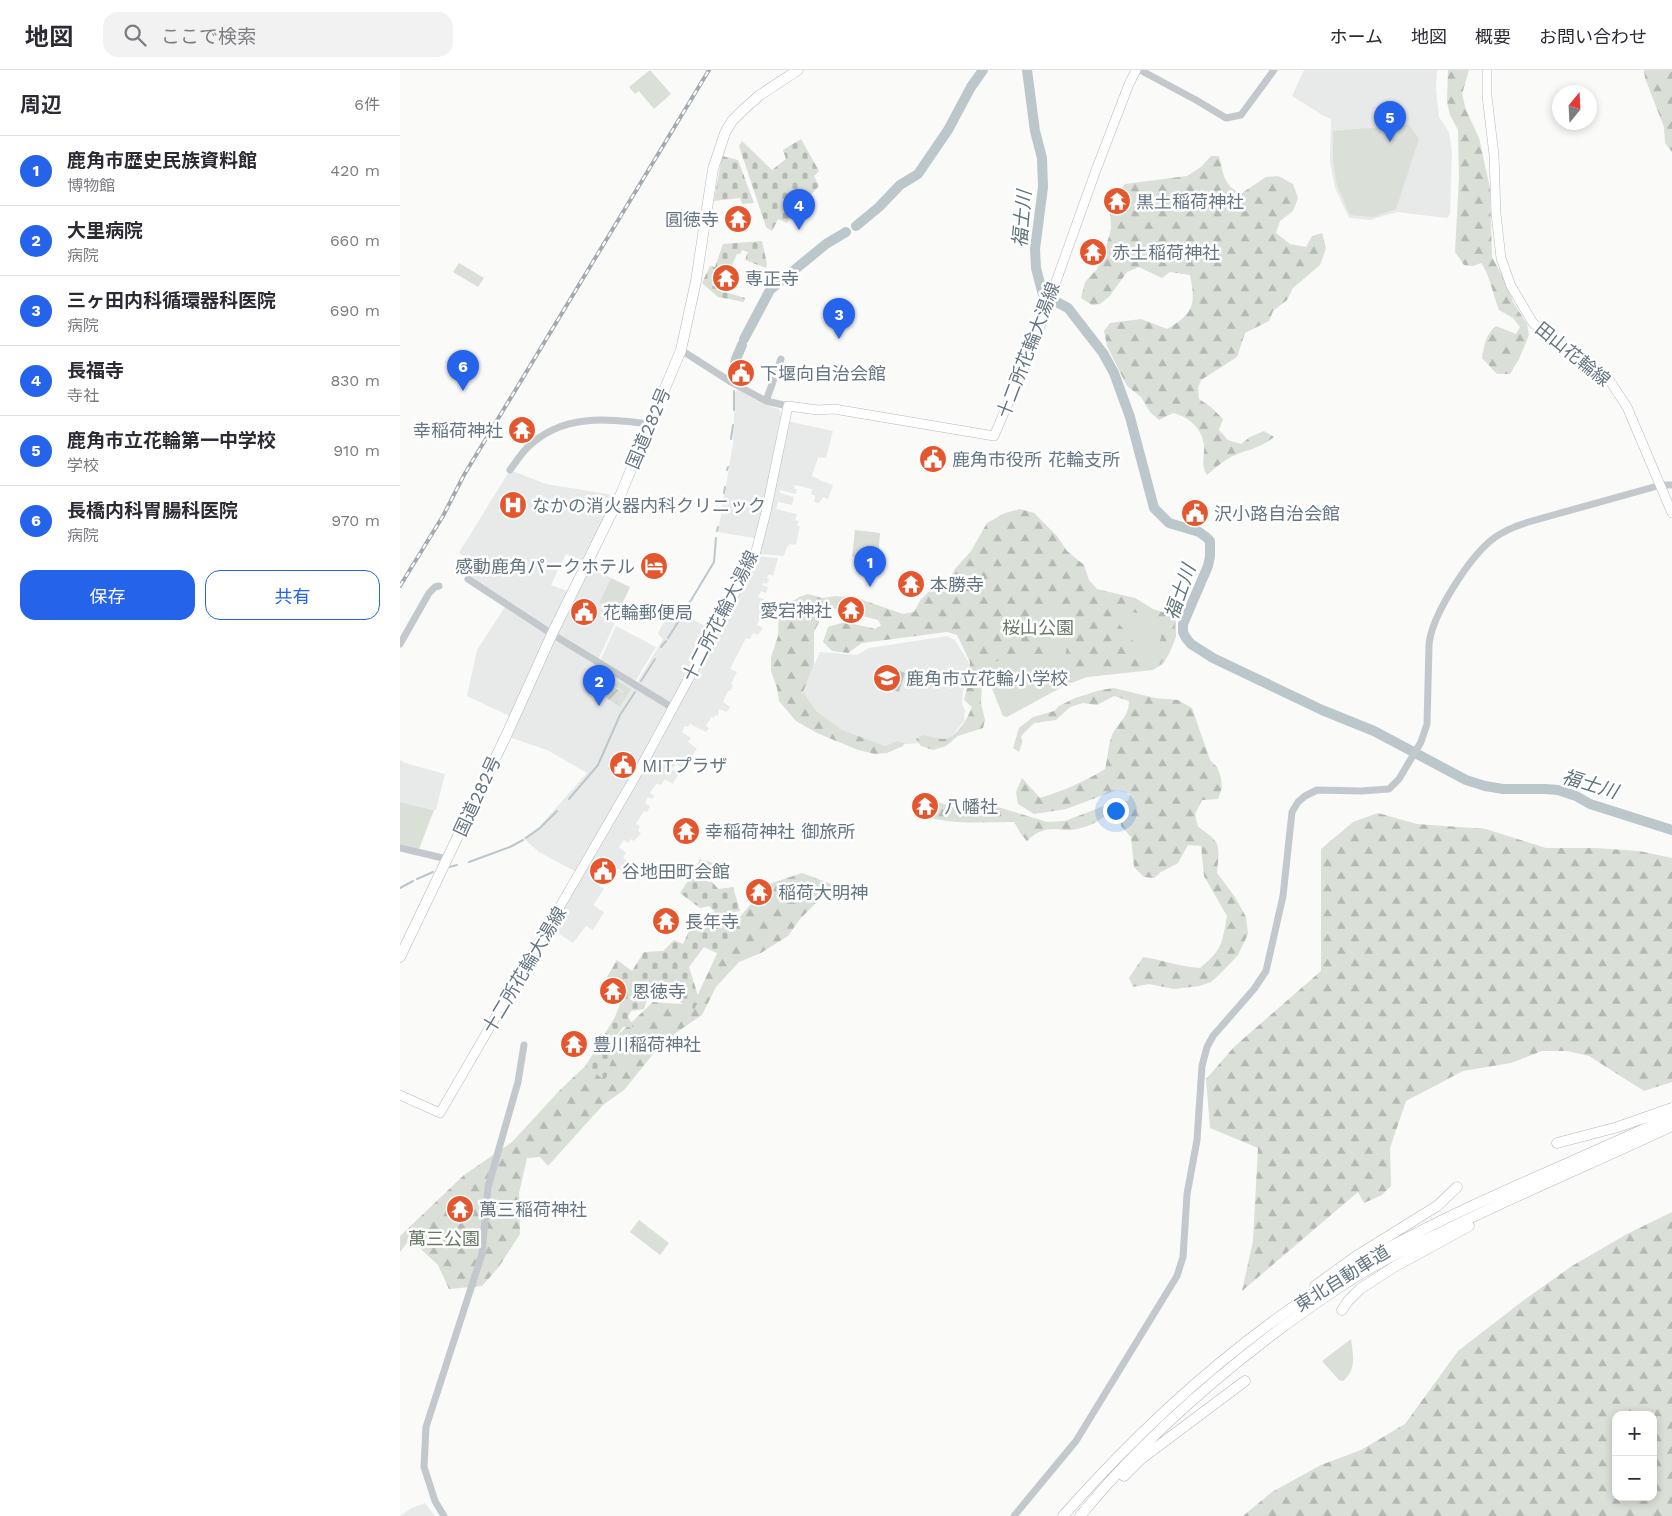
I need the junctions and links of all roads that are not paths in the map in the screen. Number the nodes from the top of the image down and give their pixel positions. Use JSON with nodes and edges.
{"nodes":[{"id":1,"x":798,"y":70,"type":"edge"},
{"id":2,"x":1138,"y":70,"type":"edge"},
{"id":3,"x":1274,"y":70,"type":"edge"},
{"id":4,"x":1487,"y":70,"type":"edge"},
{"id":5,"x":681,"y":350,"type":"junction"},
{"id":6,"x":781,"y":359,"type":"dead end"},
{"id":7,"x":766,"y":402,"type":"junction"},
{"id":8,"x":788,"y":406,"type":"junction"},
{"id":9,"x":650,"y":424,"type":"junction"},
{"id":10,"x":510,"y":470,"type":"dead end"},
{"id":11,"x":1661,"y":485,"type":"junction"},
{"id":12,"x":1672,"y":485,"type":"edge"},
{"id":13,"x":1672,"y":513,"type":"edge"},
{"id":14,"x":468,"y":579,"type":"dead end"},
{"id":15,"x":439,"y":586,"type":"dead end"},
{"id":16,"x":552,"y":634,"type":"junction"},
{"id":17,"x":400,"y":644,"type":"edge"},
{"id":18,"x":673,"y":708,"type":"junction"},
{"id":19,"x":400,"y":848,"type":"edge"},
{"id":20,"x":447,"y":859,"type":"junction"},
{"id":21,"x":400,"y":957,"type":"edge"},
{"id":22,"x":524,"y":1045,"type":"dead end"},
{"id":23,"x":400,"y":1095,"type":"edge"},
{"id":24,"x":1672,"y":1108,"type":"edge"},
{"id":25,"x":1672,"y":1116,"type":"edge"},
{"id":26,"x":1672,"y":1126,"type":"edge"},
{"id":27,"x":1557,"y":1143,"type":"dead end"},
{"id":28,"x":1548,"y":1182,"type":"junction"},
{"id":29,"x":1456,"y":1187,"type":"dead end"},
{"id":30,"x":1342,"y":1310,"type":"dead end"},
{"id":31,"x":1243,"y":1345,"type":"junction"},
{"id":32,"x":1245,"y":1381,"type":"dead end"},
{"id":33,"x":444,"y":1516,"type":"edge"},
{"id":34,"x":1014,"y":1516,"type":"edge"},
{"id":35,"x":1063,"y":1516,"type":"edge"},
{"id":36,"x":1081,"y":1516,"type":"edge"}],
"edges":[{"from":1,"to":5,"type":"highway","name":"国道282号"},
{"from":2,"to":3,"type":"street"},
{"from":2,"to":8,"type":"main road","name":"十二所花輪大湯線"},
{"from":4,"to":11,"type":"main road","name":"田山花輪線"},
{"from":5,"to":7,"type":"street"},
{"from":5,"to":9,"type":"highway","name":"国道282号"},
{"from":6,"to":7,"type":"street"},
{"from":7,"to":8,"type":"street"},
{"from":8,"to":18,"type":"main road","name":"十二所花輪大湯線"},
{"from":9,"to":10,"type":"street"},
{"from":9,"to":16,"type":"highway","name":"国道282号"},
{"from":11,"to":12,"type":"street"},
{"from":11,"to":13,"type":"main road","name":"田山花輪線"},
{"from":11,"to":34,"type":"street"},
{"from":14,"to":16,"type":"street"},
{"from":15,"to":17,"type":"street"},
{"from":16,"to":18,"type":"street"},
{"from":16,"to":20,"type":"highway","name":"国道282号"},
{"from":18,"to":23,"type":"main road","name":"十二所花輪大湯線"},
{"from":19,"to":20,"type":"street"},
{"from":20,"to":21,"type":"highway","name":"国道282号"},
{"from":22,"to":33,"type":"street"},
{"from":24,"to":27,"type":"highway"},
{"from":25,"to":31,"type":"highway","name":"東北自動車道"},
{"from":26,"to":28,"type":"highway","name":"東北自動車道"},
{"from":28,"to":30,"type":"highway"},
{"from":28,"to":36,"type":"highway","name":"東北自動車道"},
{"from":29,"to":31,"type":"highway"},
{"from":31,"to":35,"type":"highway","name":"東北自動車道"},
{"from":32,"to":36,"type":"highway"}]}
